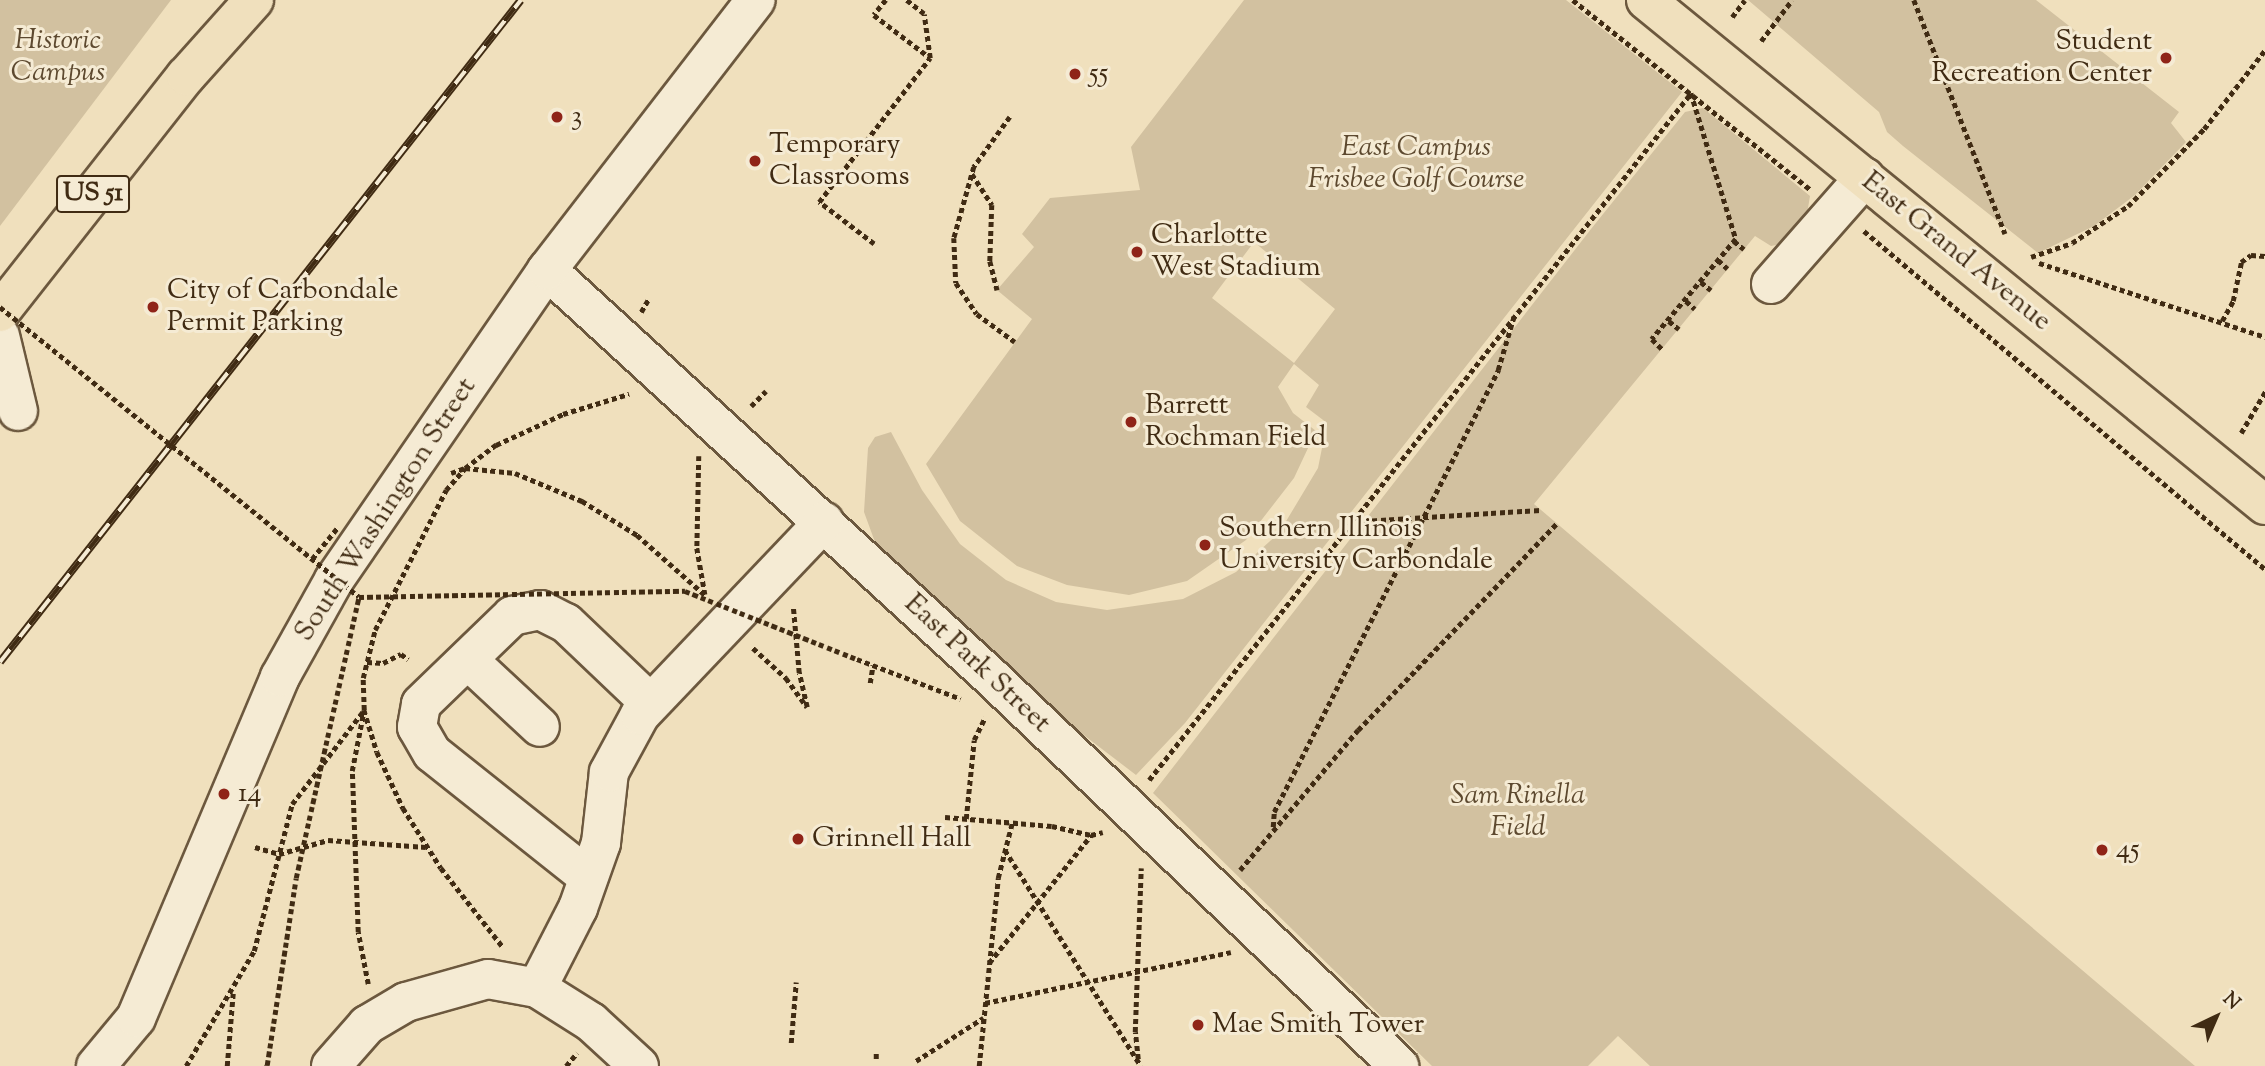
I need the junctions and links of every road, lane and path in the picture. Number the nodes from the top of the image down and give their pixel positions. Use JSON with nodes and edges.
{"nodes":[{"id":1,"x":236,"y":0,"type":"edge"},
{"id":2,"x":254,"y":0,"type":"edge"},
{"id":3,"x":756,"y":0,"type":"edge"},
{"id":4,"x":886,"y":0,"type":"edge"},
{"id":5,"x":906,"y":0,"type":"edge"},
{"id":6,"x":1573,"y":0,"type":"edge"},
{"id":7,"x":1646,"y":0,"type":"edge"},
{"id":8,"x":1745,"y":0,"type":"edge"},
{"id":9,"x":1792,"y":0,"type":"edge"},
{"id":10,"x":1914,"y":0,"type":"edge"},
{"id":11,"x":1732,"y":17,"type":"dead end"},
{"id":12,"x":1761,"y":41,"type":"dead end"},
{"id":13,"x":2265,"y":50,"type":"edge"},
{"id":14,"x":930,"y":58,"type":"junction"},
{"id":15,"x":187,"y":76,"type":"junction"},
{"id":16,"x":1691,"y":93,"type":"junction"},
{"id":17,"x":1010,"y":117,"type":"dead end"},
{"id":18,"x":972,"y":173,"type":"junction"},
{"id":19,"x":1865,"y":177,"type":"junction"},
{"id":20,"x":1807,"y":187,"type":"dead end"},
{"id":21,"x":2005,"y":234,"type":"dead end"},
{"id":22,"x":1871,"y":237,"type":"dead end"},
{"id":23,"x":1734,"y":241,"type":"junction"},
{"id":24,"x":874,"y":244,"type":"dead end"},
{"id":25,"x":1744,"y":249,"type":"dead end"},
{"id":26,"x":2265,"y":256,"type":"edge"},
{"id":27,"x":2031,"y":257,"type":"dead end"},
{"id":28,"x":1718,"y":260,"type":"junction"},
{"id":29,"x":2039,"y":263,"type":"dead end"},
{"id":30,"x":1728,"y":269,"type":"dead end"},
{"id":31,"x":547,"y":270,"type":"junction"},
{"id":32,"x":1701,"y":282,"type":"junction"},
{"id":33,"x":1771,"y":284,"type":"dead end"},
{"id":34,"x":997,"y":290,"type":"dead end"},
{"id":35,"x":1711,"y":290,"type":"dead end"},
{"id":36,"x":649,"y":298,"type":"dead end"},
{"id":37,"x":1686,"y":301,"type":"junction"},
{"id":38,"x":0,"y":309,"type":"edge"},
{"id":39,"x":1695,"y":309,"type":"dead end"},
{"id":40,"x":1514,"y":315,"type":"junction"},
{"id":41,"x":1669,"y":321,"type":"junction"},
{"id":42,"x":2222,"y":321,"type":"junction"},
{"id":43,"x":649,"y":324,"type":"dead end"},
{"id":44,"x":1679,"y":329,"type":"dead end"},
{"id":45,"x":0,"y":336,"type":"edge"},
{"id":46,"x":2265,"y":337,"type":"edge"},
{"id":47,"x":1015,"y":342,"type":"dead end"},
{"id":48,"x":1662,"y":349,"type":"dead end"},
{"id":49,"x":674,"y":382,"type":"junction"},
{"id":50,"x":2265,"y":392,"type":"edge"},
{"id":51,"x":19,"y":411,"type":"dead end"},
{"id":52,"x":2241,"y":433,"type":"dead end"},
{"id":53,"x":465,"y":468,"type":"junction"},
{"id":54,"x":440,"y":477,"type":"dead end"},
{"id":55,"x":2265,"y":505,"type":"edge"},
{"id":56,"x":1541,"y":510,"type":"dead end"},
{"id":57,"x":1357,"y":517,"type":"junction"},
{"id":58,"x":1423,"y":519,"type":"junction"},
{"id":59,"x":824,"y":522,"type":"junction"},
{"id":60,"x":1556,"y":524,"type":"dead end"},
{"id":61,"x":337,"y":528,"type":"dead end"},
{"id":62,"x":313,"y":559,"type":"junction"},
{"id":63,"x":2265,"y":569,"type":"edge"},
{"id":64,"x":705,"y":594,"type":"dead end"},
{"id":65,"x":359,"y":597,"type":"junction"},
{"id":66,"x":793,"y":602,"type":"dead end"},
{"id":67,"x":745,"y":640,"type":"dead end"},
{"id":68,"x":408,"y":659,"type":"dead end"},
{"id":69,"x":468,"y":660,"type":"junction"},
{"id":70,"x":367,"y":662,"type":"junction"},
{"id":71,"x":873,"y":665,"type":"junction"},
{"id":72,"x":870,"y":683,"type":"dead end"},
{"id":73,"x":969,"y":702,"type":"dead end"},
{"id":74,"x":650,"y":703,"type":"junction"},
{"id":75,"x":364,"y":710,"type":"junction"},
{"id":76,"x":988,"y":710,"type":"dead end"},
{"id":77,"x":540,"y":727,"type":"dead end"},
{"id":78,"x":1147,"y":784,"type":"dead end"},
{"id":79,"x":945,"y":817,"type":"dead end"},
{"id":80,"x":966,"y":819,"type":"junction"},
{"id":81,"x":1013,"y":823,"type":"junction"},
{"id":82,"x":1114,"y":827,"type":"dead end"},
{"id":83,"x":1273,"y":827,"type":"junction"},
{"id":84,"x":1091,"y":835,"type":"junction"},
{"id":85,"x":356,"y":841,"type":"junction"},
{"id":86,"x":255,"y":847,"type":"dead end"},
{"id":87,"x":426,"y":847,"type":"junction"},
{"id":88,"x":1005,"y":850,"type":"junction"},
{"id":89,"x":279,"y":854,"type":"junction"},
{"id":90,"x":1141,"y":864,"type":"dead end"},
{"id":91,"x":588,"y":877,"type":"junction"},
{"id":92,"x":1222,"y":895,"type":"junction"},
{"id":93,"x":1040,"y":900,"type":"junction"},
{"id":94,"x":1242,"y":949,"type":"dead end"},
{"id":95,"x":507,"y":953,"type":"dead end"},
{"id":96,"x":989,"y":963,"type":"junction"},
{"id":97,"x":1138,"y":969,"type":"junction"},
{"id":98,"x":1090,"y":980,"type":"junction"},
{"id":99,"x":796,"y":982,"type":"dead end"},
{"id":100,"x":537,"y":988,"type":"junction"},
{"id":101,"x":233,"y":989,"type":"junction"},
{"id":102,"x":369,"y":990,"type":"dead end"},
{"id":103,"x":985,"y":1003,"type":"junction"},
{"id":104,"x":984,"y":1018,"type":"junction"},
{"id":105,"x":792,"y":1044,"type":"dead end"},
{"id":106,"x":916,"y":1061,"type":"dead end"},
{"id":107,"x":1140,"y":1064,"type":"edge"},
{"id":108,"x":267,"y":1065,"type":"edge"},
{"id":109,"x":96,"y":1066,"type":"edge"},
{"id":110,"x":186,"y":1066,"type":"edge"},
{"id":111,"x":227,"y":1066,"type":"edge"},
{"id":112,"x":331,"y":1066,"type":"edge"},
{"id":113,"x":639,"y":1066,"type":"edge"},
{"id":114,"x":979,"y":1066,"type":"edge"},
{"id":115,"x":1399,"y":1066,"type":"edge"}],
"edges":[{"from":1,"to":15,"type":"main road","number":"US 51"},
{"from":2,"to":15,"type":"main road","number":"US 51"},
{"from":3,"to":31,"type":"street","name":"South Washington Street"},
{"from":4,"to":14,"type":"path"},
{"from":5,"to":14,"type":"path"},
{"from":6,"to":16,"type":"path"},
{"from":7,"to":19,"type":"main road","name":"East Grand Avenue"},
{"from":8,"to":11,"type":"path"},
{"from":9,"to":12,"type":"path"},
{"from":10,"to":21,"type":"path"},
{"from":13,"to":27,"type":"path"},
{"from":14,"to":24,"type":"path"},
{"from":15,"to":38,"type":"main road","number":"US 51"},
{"from":16,"to":20,"type":"path"},
{"from":16,"to":23,"type":"path"},
{"from":16,"to":40,"type":"path"},
{"from":17,"to":18,"type":"path"},
{"from":18,"to":34,"type":"path"},
{"from":18,"to":47,"type":"path"},
{"from":19,"to":33,"type":"street"},
{"from":19,"to":55,"type":"main road","name":"East Grand Avenue"},
{"from":22,"to":63,"type":"path"},
{"from":23,"to":25,"type":"path"},
{"from":23,"to":28,"type":"path"},
{"from":26,"to":42,"type":"path"},
{"from":28,"to":30,"type":"path"},
{"from":28,"to":32,"type":"path"},
{"from":29,"to":42,"type":"path"},
{"from":31,"to":49,"type":"street","name":"East Park Street"},
{"from":31,"to":109,"type":"street","name":"South Washington Street"},
{"from":32,"to":35,"type":"path"},
{"from":32,"to":37,"type":"path"},
{"from":36,"to":43,"type":"path"},
{"from":37,"to":39,"type":"path"},
{"from":37,"to":41,"type":"path"},
{"from":38,"to":62,"type":"path","bridge":true},
{"from":40,"to":57,"type":"path"},
{"from":40,"to":58,"type":"path"},
{"from":41,"to":44,"type":"path"},
{"from":41,"to":48,"type":"path"},
{"from":42,"to":46,"type":"path"},
{"from":45,"to":51,"type":"street"},
{"from":49,"to":53,"type":"path"},
{"from":49,"to":59,"type":"street","name":"East Park Street"},
{"from":50,"to":52,"type":"path"},
{"from":53,"to":54,"type":"path"},
{"from":53,"to":64,"type":"path"},
{"from":53,"to":70,"type":"path"},
{"from":56,"to":58,"type":"path"},
{"from":57,"to":58,"type":"path"},
{"from":57,"to":78,"type":"path"},
{"from":58,"to":83,"type":"path"},
{"from":59,"to":74,"type":"street"},
{"from":59,"to":92,"type":"street","name":"East Park Street"},
{"from":60,"to":83,"type":"path"},
{"from":61,"to":62,"type":"path","bridge":true},
{"from":62,"to":65,"type":"path","bridge":true},
{"from":65,"to":71,"type":"path","bridge":true},
{"from":65,"to":108,"type":"path","bridge":true},
{"from":66,"to":67,"type":"path"},
{"from":68,"to":70,"type":"path"},
{"from":69,"to":74,"type":"street"},
{"from":69,"to":77,"type":"street"},
{"from":69,"to":91,"type":"street"},
{"from":70,"to":75,"type":"path"},
{"from":71,"to":72,"type":"path"},
{"from":71,"to":73,"type":"path"},
{"from":74,"to":91,"type":"street"},
{"from":75,"to":85,"type":"path"},
{"from":75,"to":87,"type":"path"},
{"from":75,"to":89,"type":"path"},
{"from":76,"to":80,"type":"path"},
{"from":79,"to":80,"type":"path"},
{"from":80,"to":81,"type":"path"},
{"from":81,"to":84,"type":"path"},
{"from":81,"to":88,"type":"path"},
{"from":82,"to":84,"type":"path"},
{"from":83,"to":92,"type":"path"},
{"from":84,"to":93,"type":"path"},
{"from":85,"to":87,"type":"path"},
{"from":85,"to":89,"type":"path"},
{"from":85,"to":102,"type":"path"},
{"from":86,"to":89,"type":"path"},
{"from":87,"to":95,"type":"path"},
{"from":88,"to":93,"type":"path"},
{"from":88,"to":96,"type":"path"},
{"from":89,"to":101,"type":"path"},
{"from":90,"to":97,"type":"path"},
{"from":91,"to":100,"type":"street"},
{"from":92,"to":115,"type":"street","name":"East Park Street"},
{"from":93,"to":96,"type":"path"},
{"from":93,"to":98,"type":"path"},
{"from":94,"to":97,"type":"path"},
{"from":96,"to":103,"type":"path"},
{"from":97,"to":98,"type":"path"},
{"from":97,"to":107,"type":"path"},
{"from":98,"to":103,"type":"path"},
{"from":98,"to":107,"type":"path"},
{"from":99,"to":105,"type":"path"},
{"from":100,"to":112,"type":"street"},
{"from":100,"to":113,"type":"street"},
{"from":101,"to":110,"type":"path"},
{"from":101,"to":111,"type":"path"},
{"from":103,"to":104,"type":"path"},
{"from":104,"to":106,"type":"path"},
{"from":104,"to":114,"type":"path"}]}
